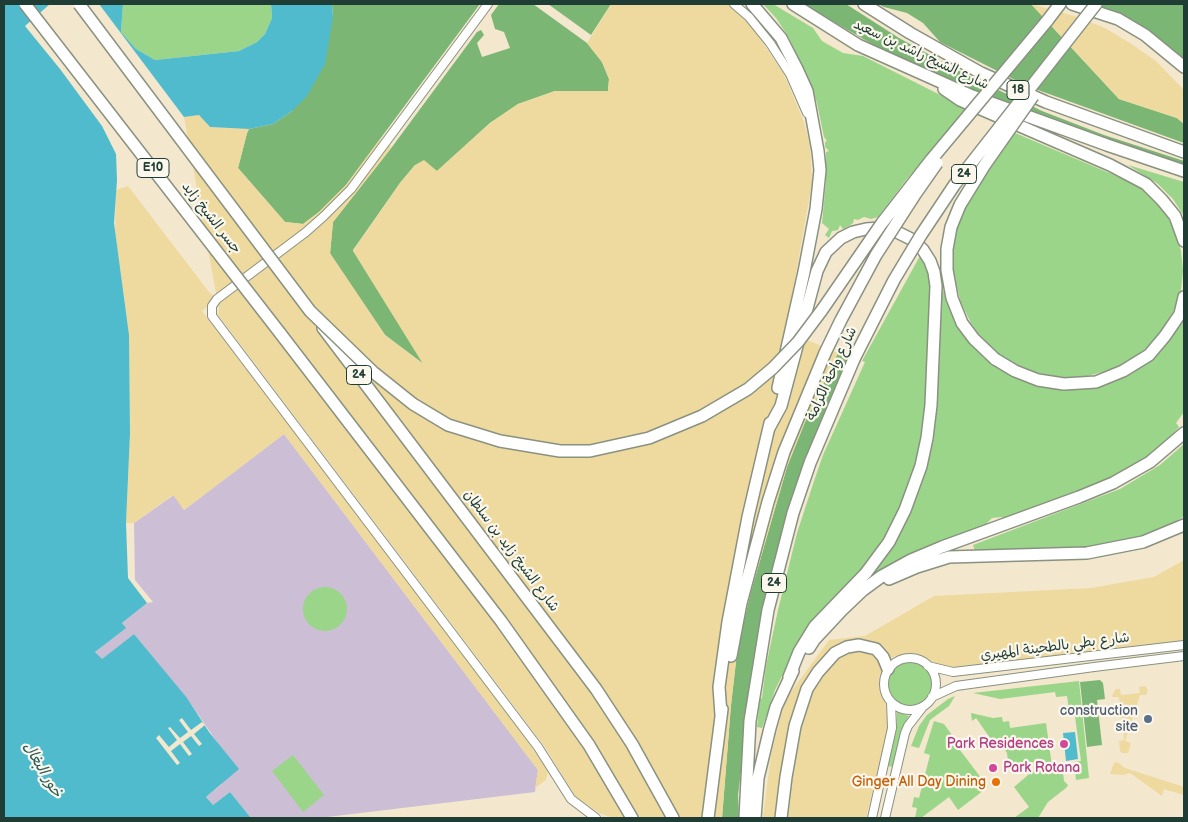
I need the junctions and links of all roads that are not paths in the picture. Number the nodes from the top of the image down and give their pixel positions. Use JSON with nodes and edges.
{"nodes":[{"id":1,"x":25,"y":4,"type":"edge"},
{"id":2,"x":78,"y":4,"type":"edge"},
{"id":3,"x":488,"y":4,"type":"edge"},
{"id":4,"x":734,"y":4,"type":"edge"},
{"id":5,"x":752,"y":4,"type":"edge"},
{"id":6,"x":793,"y":4,"type":"edge"},
{"id":7,"x":864,"y":4,"type":"edge"},
{"id":8,"x":1060,"y":4,"type":"edge"},
{"id":9,"x":1072,"y":4,"type":"edge"},
{"id":10,"x":1097,"y":4,"type":"edge"},
{"id":11,"x":1047,"y":21,"type":"junction"},
{"id":12,"x":1184,"y":66,"type":"edge"},
{"id":13,"x":934,"y":79,"type":"junction"},
{"id":14,"x":814,"y":129,"type":"junction"},
{"id":15,"x":1184,"y":152,"type":"edge"},
{"id":16,"x":1184,"y":171,"type":"edge"},
{"id":17,"x":1184,"y":241,"type":"edge"},
{"id":18,"x":1184,"y":297,"type":"edge"},
{"id":19,"x":310,"y":311,"type":"junction"},
{"id":20,"x":769,"y":428,"type":"junction"},
{"id":21,"x":1184,"y":433,"type":"edge"},
{"id":22,"x":1184,"y":525,"type":"edge"},
{"id":23,"x":1184,"y":534,"type":"edge"},
{"id":24,"x":1048,"y":554,"type":"junction"},
{"id":25,"x":842,"y":610,"type":"junction"},
{"id":26,"x":1184,"y":645,"type":"edge"},
{"id":27,"x":1184,"y":656,"type":"edge"},
{"id":28,"x":928,"y":666,"type":"junction"},
{"id":29,"x":888,"y":670,"type":"junction"},
{"id":30,"x":789,"y":677,"type":"junction"},
{"id":31,"x":932,"y":697,"type":"junction"},
{"id":32,"x":891,"y":702,"type":"junction"},
{"id":33,"x":923,"y":706,"type":"junction"},
{"id":34,"x":721,"y":715,"type":"junction"},
{"id":35,"x":596,"y":818,"type":"edge"},
{"id":36,"x":632,"y":818,"type":"edge"},
{"id":37,"x":673,"y":818,"type":"edge"},
{"id":38,"x":708,"y":818,"type":"edge"},
{"id":39,"x":745,"y":818,"type":"edge"},
{"id":40,"x":755,"y":818,"type":"edge"},
{"id":41,"x":781,"y":818,"type":"edge"},
{"id":42,"x":872,"y":818,"type":"edge"},
{"id":43,"x":885,"y":818,"type":"edge"}],
"edges":[{"from":1,"to":36,"type":"highway","name":"جسر الشيخ زايد","number":"E10","bridge":true},
{"from":2,"to":19,"type":"highway","name":"جسر الشيخ زايد","number":"E10","bridge":true},
{"from":3,"to":35,"type":"street"},
{"from":4,"to":14,"type":"street"},
{"from":5,"to":14,"type":"highway"},
{"from":6,"to":13,"type":"highway","name":"شارع الشيخ راشد بن سعيد","number":"18"},
{"from":7,"to":15,"type":"highway","name":"شارع الشيخ راشد بن سعيد","number":"18"},
{"from":8,"to":11,"type":"highway","name":"شارع واحة الكرامة","number":"24"},
{"from":9,"to":12,"type":"highway"},
{"from":10,"to":18,"type":"highway","bridge":true},
{"from":10,"to":39,"type":"highway","name":"شارع واحة الكرامة","number":"24","bridge":true},
{"from":11,"to":19,"type":"highway","bridge":true},
{"from":11,"to":34,"type":"highway","name":"شارع واحة الكرامة","number":"24","bridge":true},
{"from":13,"to":16,"type":"highway","name":"شارع الشيخ راشد بن سعيد","number":"18"},
{"from":13,"to":17,"type":"highway"},
{"from":14,"to":20,"type":"highway"},
{"from":19,"to":37,"type":"highway","name":"شارع الشيخ زايد بن سلطان","number":"24","bridge":true},
{"from":20,"to":30,"type":"highway"},
{"from":20,"to":34,"type":"highway"},
{"from":21,"to":25,"type":"highway"},
{"from":22,"to":24,"type":"highway"},
{"from":23,"to":24,"type":"highway"},
{"from":24,"to":25,"type":"highway"},
{"from":25,"to":30,"type":"highway"},
{"from":26,"to":28,"type":"street","name":"شارع بطي بالطحينة المهيري"},
{"from":27,"to":31,"type":"street","name":"شارع بطي بالطحينة المهيري"},
{"from":28,"to":29,"type":"street"},
{"from":28,"to":31,"type":"street"},
{"from":29,"to":32,"type":"street"},
{"from":29,"to":41,"type":"highway"},
{"from":30,"to":40,"type":"highway"},
{"from":31,"to":33,"type":"street"},
{"from":32,"to":33,"type":"street"},
{"from":32,"to":42,"type":"street"},
{"from":33,"to":43,"type":"street"},
{"from":34,"to":38,"type":"highway","number":"24"}]}
